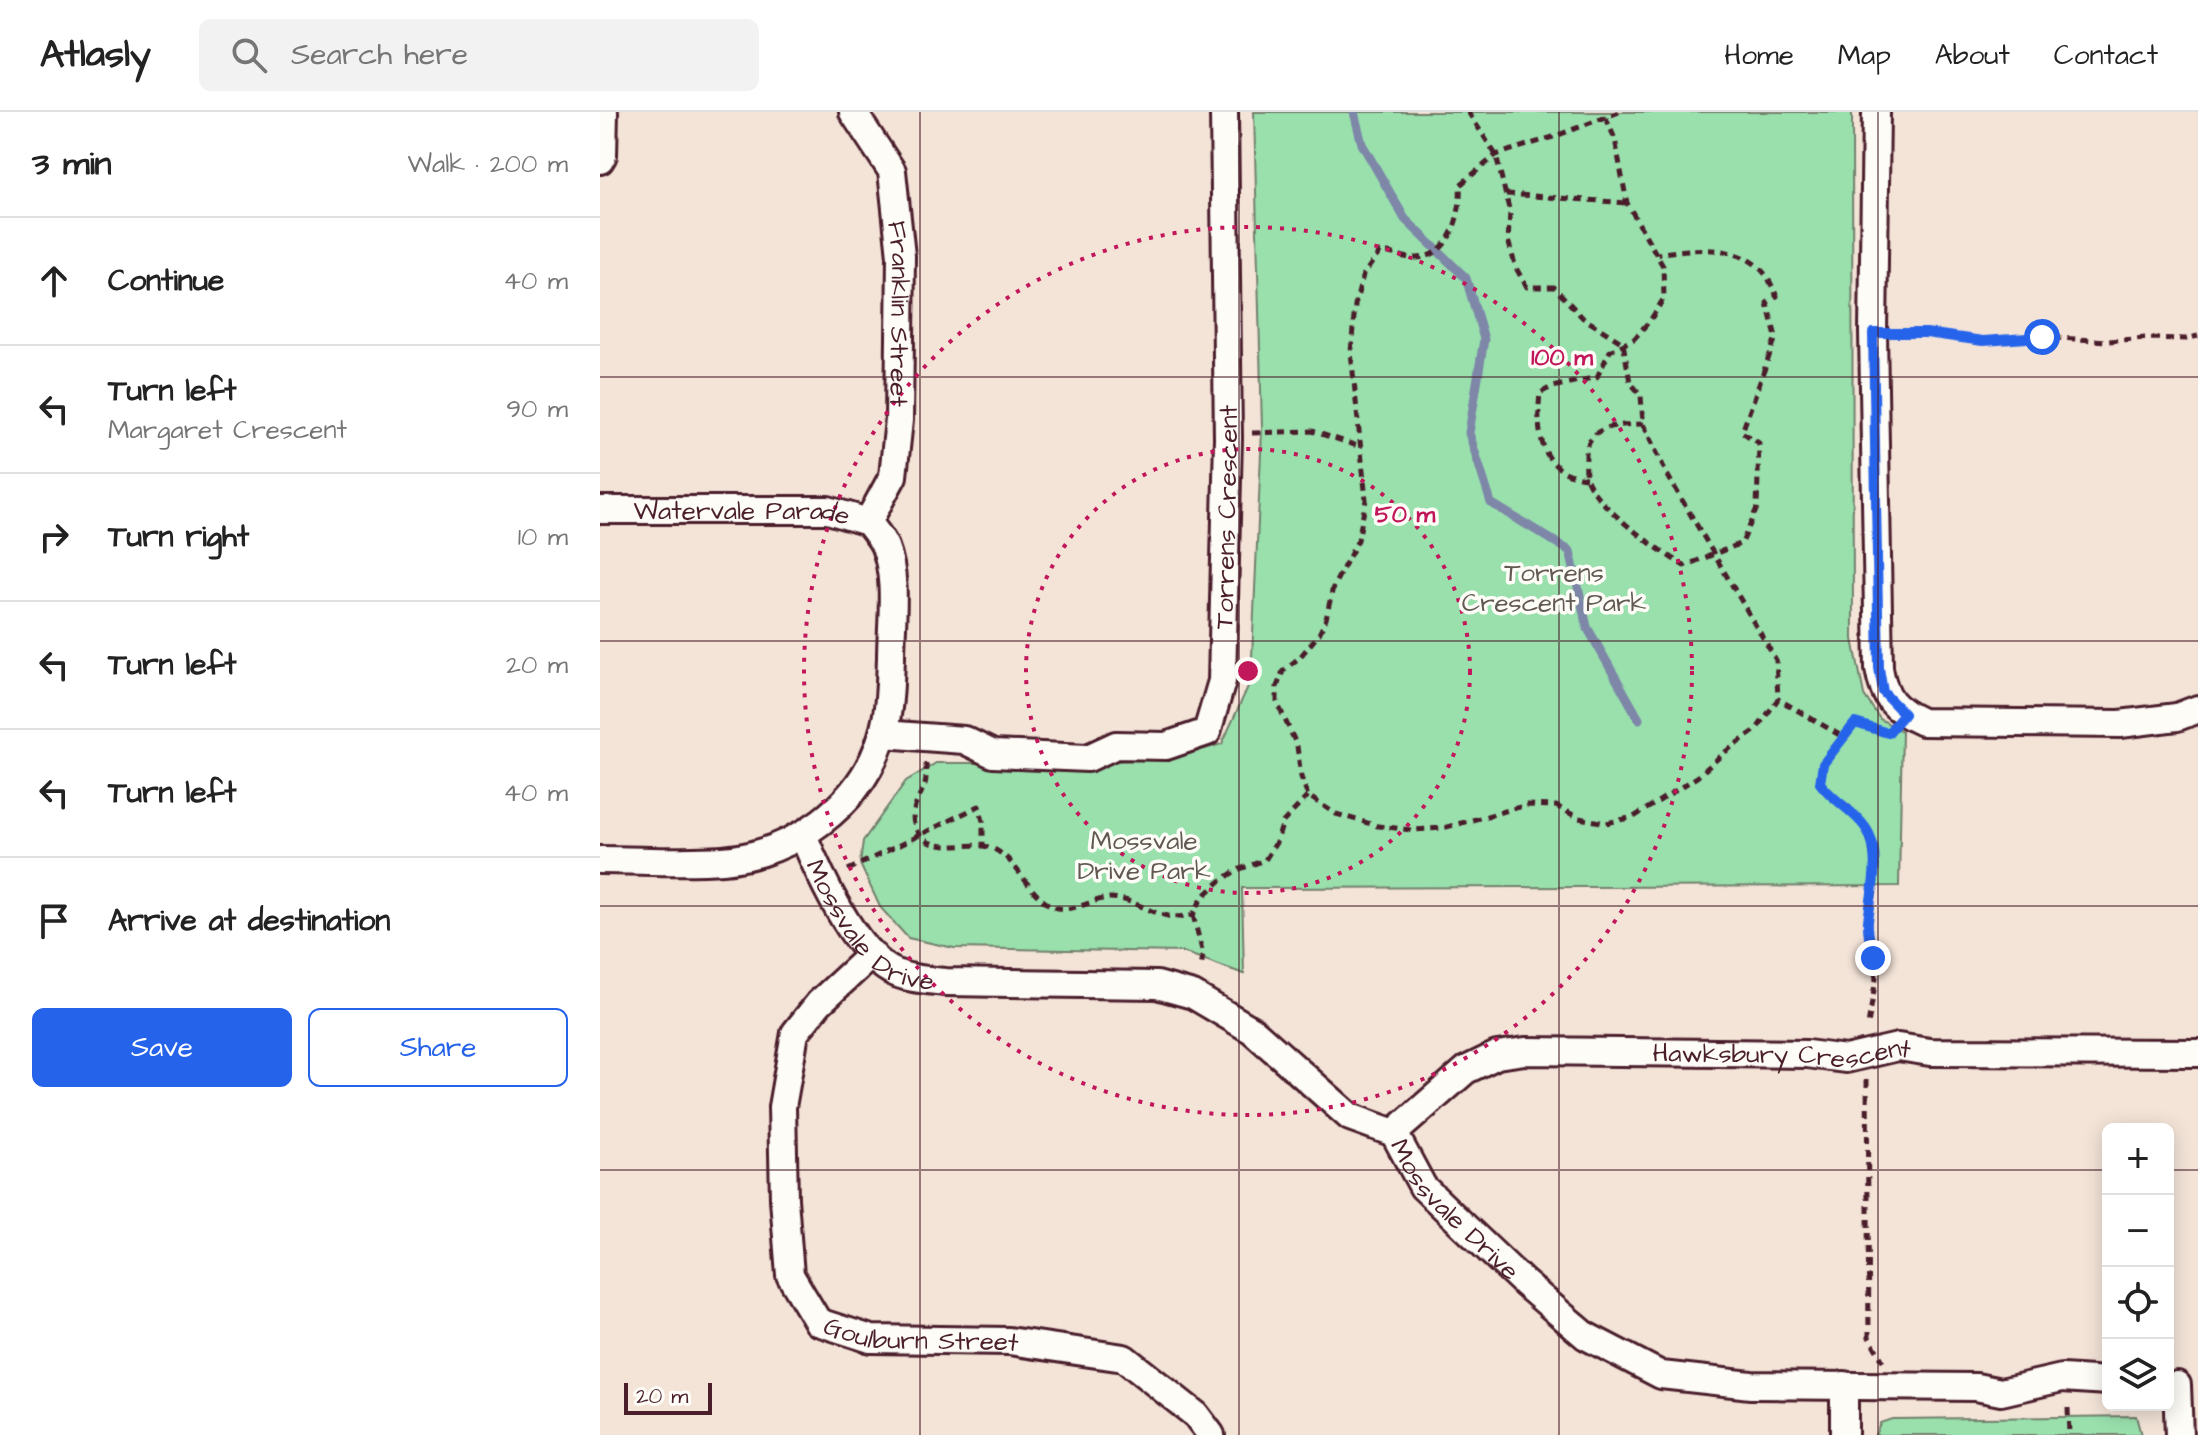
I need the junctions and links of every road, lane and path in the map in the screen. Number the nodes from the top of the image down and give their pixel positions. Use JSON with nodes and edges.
{"nodes":[{"id":1,"x":604,"y":112,"type":"edge"},
{"id":2,"x":853,"y":112,"type":"edge"},
{"id":3,"x":1224,"y":112,"type":"edge"},
{"id":4,"x":1468,"y":112,"type":"edge"},
{"id":5,"x":1619,"y":112,"type":"edge"},
{"id":6,"x":1876,"y":112,"type":"edge"},
{"id":7,"x":1606,"y":118,"type":"junction"},
{"id":8,"x":1496,"y":155,"type":"junction"},
{"id":9,"x":600,"y":160,"type":"edge"},
{"id":10,"x":1506,"y":194,"type":"junction"},
{"id":11,"x":1627,"y":203,"type":"junction"},
{"id":12,"x":1658,"y":254,"type":"junction"},
{"id":13,"x":1873,"y":333,"type":"junction"},
{"id":14,"x":2198,"y":336,"type":"edge"},
{"id":15,"x":1623,"y":343,"type":"junction"},
{"id":16,"x":1643,"y":424,"type":"junction"},
{"id":17,"x":1228,"y":438,"type":"junction"},
{"id":18,"x":1361,"y":447,"type":"junction"},
{"id":19,"x":1586,"y":478,"type":"junction"},
{"id":20,"x":600,"y":510,"type":"edge"},
{"id":21,"x":868,"y":522,"type":"junction"},
{"id":22,"x":1715,"y":555,"type":"junction"},
{"id":23,"x":1778,"y":699,"type":"junction"},
{"id":24,"x":2198,"y":709,"type":"edge"},
{"id":25,"x":1904,"y":714,"type":"junction"},
{"id":26,"x":883,"y":734,"type":"junction"},
{"id":27,"x":1843,"y":737,"type":"junction"},
{"id":28,"x":927,"y":752,"type":"dead end"},
{"id":29,"x":1308,"y":796,"type":"junction"},
{"id":30,"x":919,"y":834,"type":"junction"},
{"id":31,"x":803,"y":835,"type":"junction"},
{"id":32,"x":983,"y":847,"type":"junction"},
{"id":33,"x":600,"y":860,"type":"edge"},
{"id":34,"x":846,"y":872,"type":"dead end"},
{"id":35,"x":1193,"y":915,"type":"junction"},
{"id":36,"x":872,"y":954,"type":"junction"},
{"id":37,"x":1199,"y":977,"type":"dead end"},
{"id":38,"x":1865,"y":1035,"type":"dead end"},
{"id":39,"x":2198,"y":1053,"type":"edge"},
{"id":40,"x":1867,"y":1078,"type":"dead end"},
{"id":41,"x":1394,"y":1133,"type":"junction"},
{"id":42,"x":1887,"y":1369,"type":"dead end"},
{"id":43,"x":2102,"y":1381,"type":"edge"},
{"id":44,"x":1844,"y":1385,"type":"junction"},
{"id":45,"x":2181,"y":1385,"type":"edge"},
{"id":46,"x":2068,"y":1408,"type":"dead end"},
{"id":47,"x":1211,"y":1435,"type":"edge"},
{"id":48,"x":1844,"y":1435,"type":"edge"},
{"id":49,"x":2069,"y":1435,"type":"edge"},
{"id":50,"x":2179,"y":1435,"type":"edge"}],
"edges":[{"from":1,"to":9,"type":"street"},
{"from":2,"to":21,"type":"street","name":"Franklin Street"},
{"from":3,"to":17,"type":"street","name":"Torrens Crescent"},
{"from":4,"to":8,"type":"path"},
{"from":5,"to":7,"type":"path"},
{"from":6,"to":13,"type":"street"},
{"from":7,"to":8,"type":"path"},
{"from":7,"to":11,"type":"path"},
{"from":8,"to":10,"type":"path"},
{"from":8,"to":18,"type":"path"},
{"from":10,"to":11,"type":"path"},
{"from":10,"to":15,"type":"path"},
{"from":11,"to":12,"type":"path"},
{"from":12,"to":15,"type":"path"},
{"from":12,"to":22,"type":"path"},
{"from":13,"to":14,"type":"path"},
{"from":13,"to":25,"type":"street"},
{"from":15,"to":16,"type":"path"},
{"from":15,"to":19,"type":"path"},
{"from":16,"to":19,"type":"path"},
{"from":16,"to":22,"type":"path"},
{"from":17,"to":18,"type":"path"},
{"from":17,"to":26,"type":"street","name":"Torrens Crescent"},
{"from":18,"to":29,"type":"path"},
{"from":19,"to":22,"type":"path"},
{"from":20,"to":21,"type":"street","name":"Watervale Parade"},
{"from":21,"to":26,"type":"street","name":"Watervale Parade"},
{"from":22,"to":23,"type":"path"},
{"from":23,"to":27,"type":"path"},
{"from":23,"to":29,"type":"path"},
{"from":24,"to":25,"type":"street"},
{"from":25,"to":27,"type":"path"},
{"from":26,"to":31,"type":"street","name":"Watervale Parade"},
{"from":27,"to":38,"type":"path"},
{"from":28,"to":30,"type":"path"},
{"from":29,"to":35,"type":"path"},
{"from":30,"to":32,"type":"path"},
{"from":30,"to":32,"type":"path"},
{"from":30,"to":34,"type":"path"},
{"from":31,"to":33,"type":"street","name":"Watervale Parade"},
{"from":31,"to":36,"type":"street","name":"Mossvale Drive"},
{"from":32,"to":35,"type":"path"},
{"from":35,"to":37,"type":"path"},
{"from":36,"to":41,"type":"street","name":"Mossvale Drive"},
{"from":36,"to":47,"type":"street","name":"Goulburn Street"},
{"from":39,"to":41,"type":"street","name":"Hawksbury Crescent"},
{"from":40,"to":42,"type":"path"},
{"from":41,"to":44,"type":"street","name":"Mossvale Drive"},
{"from":43,"to":44,"type":"street","name":"Mossvale Drive"},
{"from":44,"to":48,"type":"street"},
{"from":45,"to":50,"type":"street"},
{"from":46,"to":49,"type":"path"}]}
